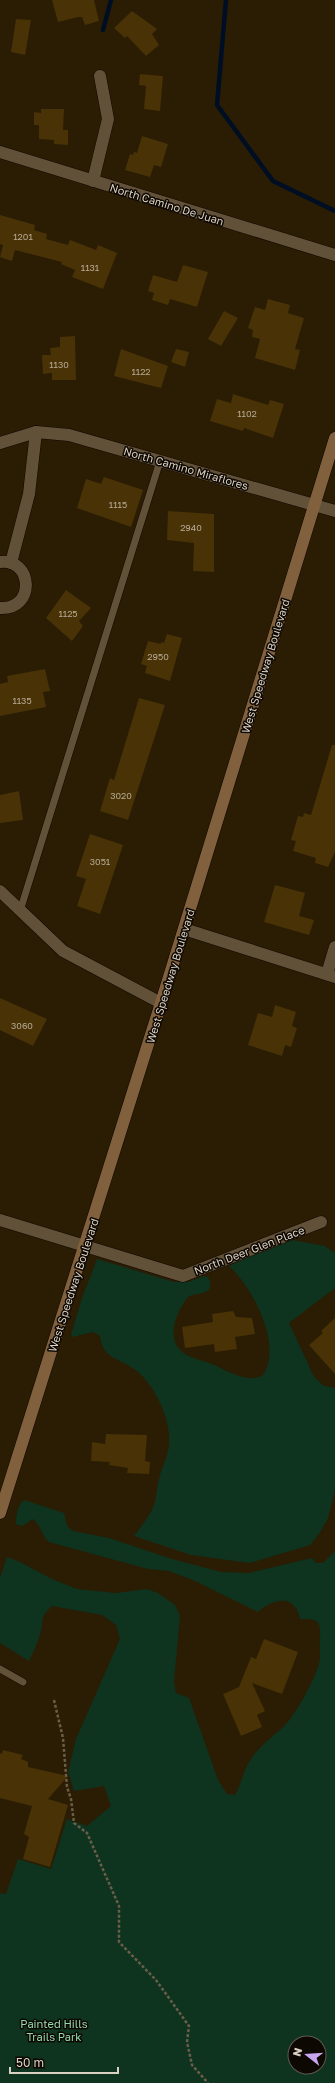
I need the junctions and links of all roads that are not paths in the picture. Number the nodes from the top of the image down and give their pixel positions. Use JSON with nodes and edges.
{"nodes":[{"id":1,"x":100,"y":76,"type":"dead end"},
{"id":2,"x":0,"y":152,"type":"edge"},
{"id":3,"x":93,"y":181,"type":"junction"},
{"id":4,"x":335,"y":255,"type":"edge"},
{"id":5,"x":36,"y":432,"type":"junction"},
{"id":6,"x":335,"y":438,"type":"edge"},
{"id":7,"x":0,"y":443,"type":"edge"},
{"id":8,"x":160,"y":461,"type":"junction"},
{"id":9,"x":315,"y":505,"type":"junction"},
{"id":10,"x":335,"y":511,"type":"edge"},
{"id":11,"x":6,"y":563,"type":"edge"},
{"id":12,"x":0,"y":608,"type":"edge"},
{"id":13,"x":0,"y":891,"type":"edge"},
{"id":14,"x":20,"y":911,"type":"junction"},
{"id":15,"x":184,"y":929,"type":"junction"},
{"id":16,"x":335,"y":947,"type":"edge"},
{"id":17,"x":331,"y":975,"type":"edge"},
{"id":18,"x":162,"y":1003,"type":"junction"},
{"id":19,"x":0,"y":1220,"type":"edge"},
{"id":20,"x":321,"y":1222,"type":"dead end"},
{"id":21,"x":85,"y":1246,"type":"junction"},
{"id":22,"x":0,"y":1513,"type":"edge"},
{"id":23,"x":0,"y":1669,"type":"edge"},
{"id":24,"x":23,"y":1682,"type":"dead end"}],
"edges":[{"from":1,"to":3,"type":"street"},
{"from":2,"to":3,"type":"street","name":"North Camino De Juan"},
{"from":3,"to":4,"type":"street","name":"North Camino De Juan"},
{"from":5,"to":7,"type":"street","name":"North Camino Miraflores"},
{"from":5,"to":8,"type":"street","name":"North Camino Miraflores"},
{"from":5,"to":11,"type":"street"},
{"from":6,"to":9,"type":"main road","name":"West Speedway Boulevard"},
{"from":8,"to":9,"type":"street","name":"North Camino Miraflores"},
{"from":8,"to":14,"type":"lane"},
{"from":9,"to":10,"type":"street","name":"North Camino Miraflores"},
{"from":9,"to":15,"type":"main road","name":"West Speedway Boulevard"},
{"from":11,"to":12,"type":"street"},
{"from":13,"to":14,"type":"street"},
{"from":14,"to":18,"type":"street"},
{"from":15,"to":17,"type":"street"},
{"from":15,"to":18,"type":"main road","name":"West Speedway Boulevard"},
{"from":16,"to":17,"type":"street"},
{"from":18,"to":21,"type":"main road","name":"West Speedway Boulevard"},
{"from":19,"to":21,"type":"street","name":"North Deer Glen Place"},
{"from":20,"to":21,"type":"street","name":"North Deer Glen Place"},
{"from":21,"to":22,"type":"main road","name":"West Speedway Boulevard"},
{"from":23,"to":24,"type":"lane"}]}
